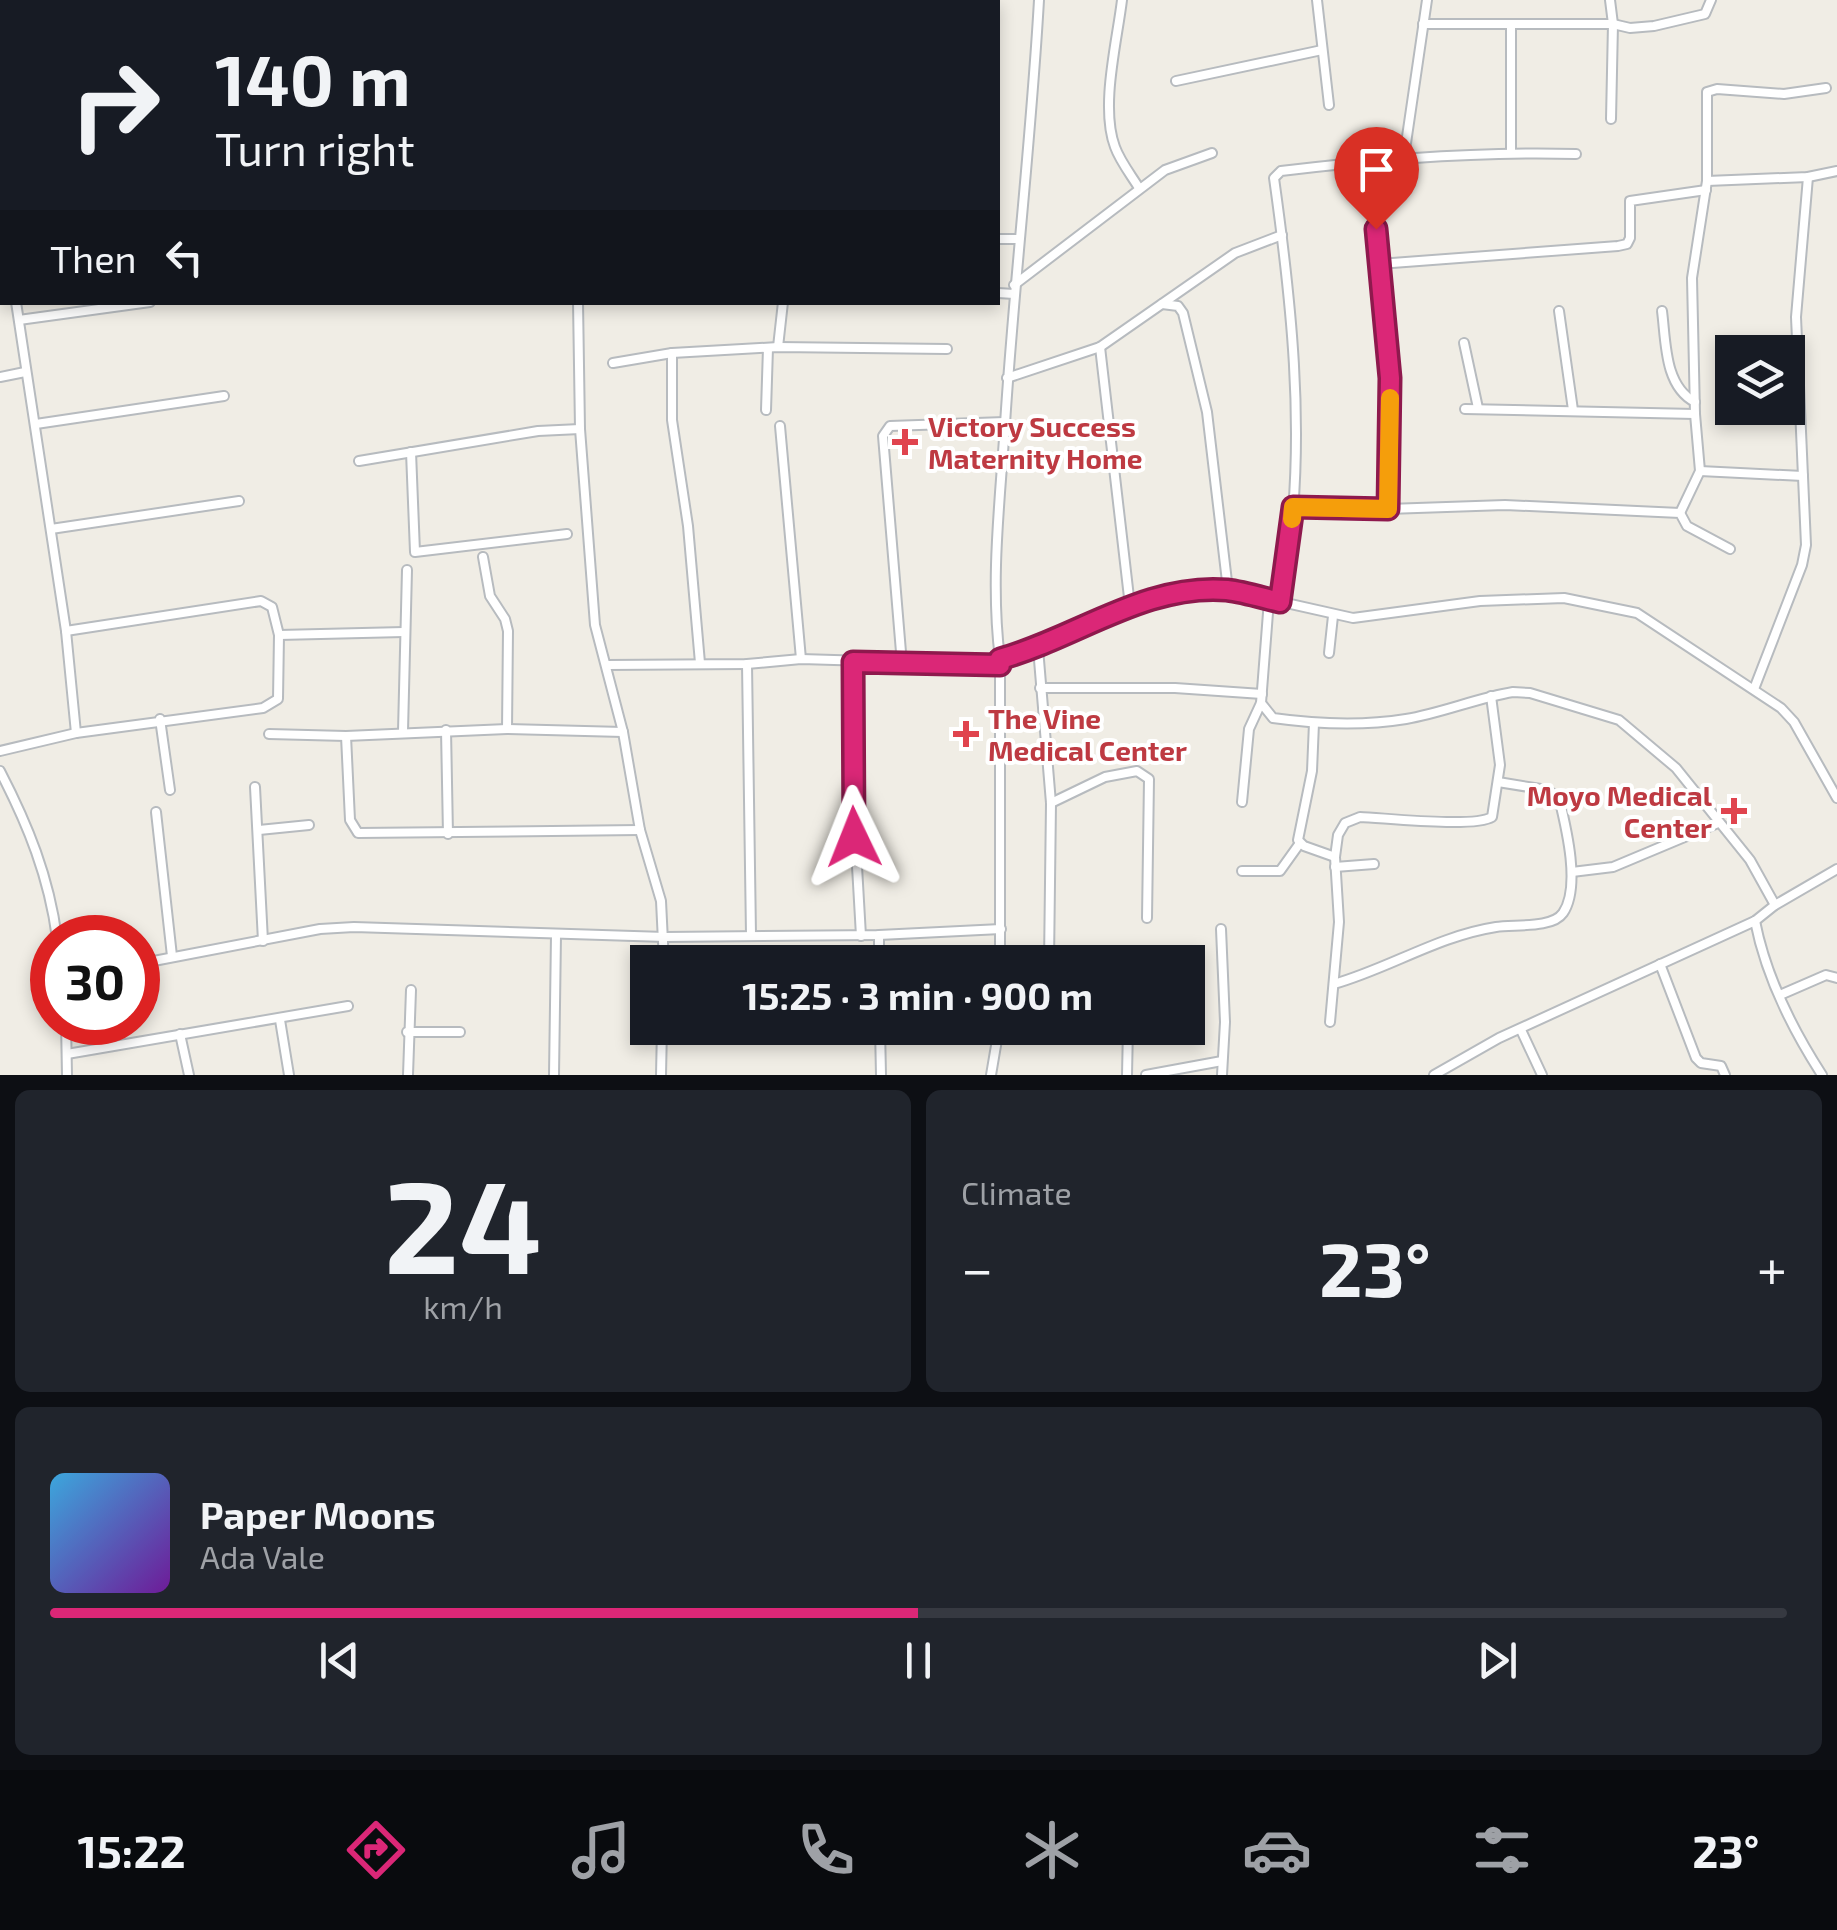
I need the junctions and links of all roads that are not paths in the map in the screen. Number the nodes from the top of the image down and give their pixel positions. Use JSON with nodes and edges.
{"nodes":[{"id":1,"x":1039,"y":0,"type":"edge"},
{"id":2,"x":1122,"y":0,"type":"edge"},
{"id":3,"x":1317,"y":0,"type":"edge"},
{"id":4,"x":1428,"y":0,"type":"edge"},
{"id":5,"x":1610,"y":0,"type":"edge"},
{"id":6,"x":1712,"y":0,"type":"edge"},
{"id":7,"x":1423,"y":24,"type":"junction"},
{"id":8,"x":1613,"y":24,"type":"junction"},
{"id":9,"x":1511,"y":26,"type":"junction"},
{"id":10,"x":1322,"y":50,"type":"junction"},
{"id":11,"x":1176,"y":81,"type":"dead end"},
{"id":12,"x":1826,"y":88,"type":"dead end"},
{"id":13,"x":1329,"y":105,"type":"dead end"},
{"id":14,"x":1612,"y":119,"type":"dead end"},
{"id":15,"x":1511,"y":152,"type":"junction"},
{"id":16,"x":1212,"y":153,"type":"dead end"},
{"id":17,"x":1576,"y":154,"type":"dead end"},
{"id":18,"x":1404,"y":157,"type":"junction"},
{"id":19,"x":1369,"y":160,"type":"junction"},
{"id":20,"x":1837,"y":171,"type":"edge"},
{"id":21,"x":1808,"y":177,"type":"junction"},
{"id":22,"x":1706,"y":185,"type":"junction"},
{"id":23,"x":1139,"y":188,"type":"junction"},
{"id":24,"x":1282,"y":234,"type":"junction"},
{"id":25,"x":1019,"y":238,"type":"junction"},
{"id":26,"x":1000,"y":239,"type":"edge"},
{"id":27,"x":1379,"y":264,"type":"junction"},
{"id":28,"x":1014,"y":289,"type":"junction"},
{"id":29,"x":1000,"y":293,"type":"edge"},
{"id":30,"x":1162,"y":304,"type":"junction"},
{"id":31,"x":16,"y":305,"type":"edge"},
{"id":32,"x":128,"y":305,"type":"edge"},
{"id":33,"x":578,"y":305,"type":"edge"},
{"id":34,"x":782,"y":305,"type":"edge"},
{"id":35,"x":1558,"y":311,"type":"dead end"},
{"id":36,"x":1662,"y":311,"type":"dead end"},
{"id":37,"x":19,"y":320,"type":"junction"},
{"id":38,"x":1464,"y":343,"type":"dead end"},
{"id":39,"x":1100,"y":347,"type":"junction"},
{"id":40,"x":773,"y":348,"type":"junction"},
{"id":41,"x":947,"y":349,"type":"dead end"},
{"id":42,"x":672,"y":353,"type":"junction"},
{"id":43,"x":613,"y":363,"type":"dead end"},
{"id":44,"x":26,"y":372,"type":"junction"},
{"id":45,"x":0,"y":377,"type":"edge"},
{"id":46,"x":1006,"y":378,"type":"junction"},
{"id":47,"x":224,"y":396,"type":"dead end"},
{"id":48,"x":1695,"y":402,"type":"junction"},
{"id":49,"x":1478,"y":408,"type":"junction"},
{"id":50,"x":1464,"y":409,"type":"dead end"},
{"id":51,"x":766,"y":410,"type":"dead end"},
{"id":52,"x":1574,"y":410,"type":"junction"},
{"id":53,"x":1695,"y":414,"type":"junction"},
{"id":54,"x":1005,"y":422,"type":"junction"},
{"id":55,"x":36,"y":424,"type":"junction"},
{"id":56,"x":780,"y":426,"type":"dead end"},
{"id":57,"x":580,"y":430,"type":"junction"},
{"id":58,"x":411,"y":452,"type":"junction"},
{"id":59,"x":360,"y":461,"type":"dead end"},
{"id":60,"x":1700,"y":471,"type":"junction"},
{"id":61,"x":1803,"y":476,"type":"junction"},
{"id":62,"x":238,"y":500,"type":"dead end"},
{"id":63,"x":1293,"y":507,"type":"junction"},
{"id":64,"x":1388,"y":509,"type":"junction"},
{"id":65,"x":1680,"y":513,"type":"junction"},
{"id":66,"x":51,"y":530,"type":"junction"},
{"id":67,"x":567,"y":534,"type":"dead end"},
{"id":68,"x":1730,"y":549,"type":"dead end"},
{"id":69,"x":483,"y":556,"type":"dead end"},
{"id":70,"x":406,"y":570,"type":"dead end"},
{"id":71,"x":1228,"y":590,"type":"junction"},
{"id":72,"x":1269,"y":600,"type":"junction"},
{"id":73,"x":1280,"y":602,"type":"junction"},
{"id":74,"x":1130,"y":606,"type":"junction"},
{"id":75,"x":1332,"y":616,"type":"junction"},
{"id":76,"x":66,"y":631,"type":"junction"},
{"id":77,"x":404,"y":632,"type":"junction"},
{"id":78,"x":278,"y":635,"type":"junction"},
{"id":79,"x":1038,"y":648,"type":"junction"},
{"id":80,"x":1330,"y":654,"type":"dead end"},
{"id":81,"x":801,"y":659,"type":"junction"},
{"id":82,"x":853,"y":662,"type":"junction"},
{"id":83,"x":1000,"y":662,"type":"junction"},
{"id":84,"x":700,"y":663,"type":"junction"},
{"id":85,"x":607,"y":664,"type":"junction"},
{"id":86,"x":747,"y":664,"type":"junction"},
{"id":87,"x":902,"y":664,"type":"junction"},
{"id":88,"x":1040,"y":688,"type":"junction"},
{"id":89,"x":1754,"y":689,"type":"junction"},
{"id":90,"x":1491,"y":696,"type":"junction"},
{"id":91,"x":1262,"y":698,"type":"junction"},
{"id":92,"x":160,"y":720,"type":"junction"},
{"id":93,"x":1314,"y":723,"type":"junction"},
{"id":94,"x":508,"y":729,"type":"junction"},
{"id":95,"x":446,"y":730,"type":"junction"},
{"id":96,"x":403,"y":731,"type":"junction"},
{"id":97,"x":622,"y":732,"type":"junction"},
{"id":98,"x":76,"y":733,"type":"junction"},
{"id":99,"x":268,"y":734,"type":"dead end"},
{"id":100,"x":346,"y":736,"type":"junction"},
{"id":101,"x":0,"y":751,"type":"edge"},
{"id":102,"x":0,"y":771,"type":"edge"},
{"id":103,"x":1498,"y":782,"type":"junction"},
{"id":104,"x":255,"y":787,"type":"dead end"},
{"id":105,"x":170,"y":790,"type":"dead end"},
{"id":106,"x":1837,"y":798,"type":"edge"},
{"id":107,"x":1242,"y":802,"type":"dead end"},
{"id":108,"x":1051,"y":803,"type":"junction"},
{"id":109,"x":156,"y":812,"type":"dead end"},
{"id":110,"x":1718,"y":823,"type":"junction"},
{"id":111,"x":309,"y":825,"type":"dead end"},
{"id":112,"x":259,"y":830,"type":"junction"},
{"id":113,"x":640,"y":830,"type":"junction"},
{"id":114,"x":448,"y":834,"type":"junction"},
{"id":115,"x":1300,"y":844,"type":"junction"},
{"id":116,"x":1335,"y":857,"type":"junction"},
{"id":117,"x":1374,"y":864,"type":"dead end"},
{"id":118,"x":1336,"y":867,"type":"junction"},
{"id":119,"x":1837,"y":870,"type":"edge"},
{"id":120,"x":1242,"y":871,"type":"dead end"},
{"id":121,"x":1572,"y":872,"type":"junction"},
{"id":122,"x":1775,"y":905,"type":"junction"},
{"id":123,"x":53,"y":915,"type":"edge"},
{"id":124,"x":1148,"y":918,"type":"dead end"},
{"id":125,"x":1755,"y":921,"type":"junction"},
{"id":126,"x":1000,"y":929,"type":"junction"},
{"id":127,"x":1221,"y":929,"type":"dead end"},
{"id":128,"x":752,"y":935,"type":"junction"},
{"id":129,"x":879,"y":935,"type":"junction"},
{"id":130,"x":556,"y":936,"type":"junction"},
{"id":131,"x":665,"y":936,"type":"junction"},
{"id":132,"x":861,"y":936,"type":"junction"},
{"id":133,"x":263,"y":941,"type":"junction"},
{"id":134,"x":665,"y":945,"type":"edge"},
{"id":135,"x":879,"y":945,"type":"edge"},
{"id":136,"x":1000,"y":945,"type":"edge"},
{"id":137,"x":1049,"y":945,"type":"edge"},
{"id":138,"x":172,"y":956,"type":"junction"},
{"id":139,"x":160,"y":959,"type":"edge"},
{"id":140,"x":1660,"y":964,"type":"junction"},
{"id":141,"x":1837,"y":978,"type":"edge"},
{"id":142,"x":1334,"y":984,"type":"junction"},
{"id":143,"x":411,"y":990,"type":"dead end"},
{"id":144,"x":1780,"y":995,"type":"junction"},
{"id":145,"x":348,"y":1006,"type":"dead end"},
{"id":146,"x":280,"y":1020,"type":"junction"},
{"id":147,"x":1330,"y":1022,"type":"dead end"},
{"id":148,"x":1521,"y":1030,"type":"junction"},
{"id":149,"x":407,"y":1032,"type":"junction"},
{"id":150,"x":460,"y":1032,"type":"dead end"},
{"id":151,"x":180,"y":1034,"type":"junction"},
{"id":152,"x":67,"y":1045,"type":"edge"},
{"id":153,"x":662,"y":1045,"type":"edge"},
{"id":154,"x":880,"y":1045,"type":"edge"},
{"id":155,"x":996,"y":1045,"type":"edge"},
{"id":156,"x":1128,"y":1045,"type":"edge"},
{"id":157,"x":67,"y":1054,"type":"junction"},
{"id":158,"x":1222,"y":1061,"type":"junction"},
{"id":159,"x":67,"y":1075,"type":"edge"},
{"id":160,"x":189,"y":1075,"type":"edge"},
{"id":161,"x":289,"y":1075,"type":"edge"},
{"id":162,"x":408,"y":1075,"type":"edge"},
{"id":163,"x":554,"y":1075,"type":"edge"},
{"id":164,"x":661,"y":1075,"type":"edge"},
{"id":165,"x":881,"y":1075,"type":"edge"},
{"id":166,"x":991,"y":1075,"type":"edge"},
{"id":167,"x":1127,"y":1075,"type":"edge"},
{"id":168,"x":1146,"y":1075,"type":"edge"},
{"id":169,"x":1222,"y":1075,"type":"edge"},
{"id":170,"x":1434,"y":1075,"type":"edge"},
{"id":171,"x":1542,"y":1075,"type":"edge"},
{"id":172,"x":1725,"y":1075,"type":"edge"},
{"id":173,"x":1822,"y":1075,"type":"edge"}],
"edges":[{"from":1,"to":25,"type":"street"},
{"from":2,"to":23,"type":"street"},
{"from":3,"to":10,"type":"street"},
{"from":4,"to":7,"type":"street"},
{"from":5,"to":8,"type":"street"},
{"from":6,"to":8,"type":"street"},
{"from":7,"to":9,"type":"street"},
{"from":7,"to":18,"type":"street"},
{"from":8,"to":9,"type":"street"},
{"from":8,"to":14,"type":"street"},
{"from":9,"to":15,"type":"street"},
{"from":10,"to":11,"type":"street"},
{"from":10,"to":13,"type":"street"},
{"from":12,"to":22,"type":"street"},
{"from":15,"to":17,"type":"street"},
{"from":15,"to":18,"type":"street"},
{"from":16,"to":23,"type":"street"},
{"from":18,"to":19,"type":"street"},
{"from":19,"to":24,"type":"street"},
{"from":19,"to":27,"type":"street"},
{"from":20,"to":21,"type":"street"},
{"from":21,"to":22,"type":"street"},
{"from":21,"to":61,"type":"street"},
{"from":22,"to":27,"type":"street"},
{"from":22,"to":48,"type":"street"},
{"from":23,"to":28,"type":"street"},
{"from":24,"to":30,"type":"street"},
{"from":24,"to":63,"type":"street"},
{"from":25,"to":26,"type":"street"},
{"from":25,"to":28,"type":"street"},
{"from":27,"to":64,"type":"street"},
{"from":28,"to":29,"type":"street"},
{"from":28,"to":46,"type":"street"},
{"from":30,"to":39,"type":"street"},
{"from":30,"to":71,"type":"street"},
{"from":31,"to":37,"type":"street"},
{"from":32,"to":37,"type":"street"},
{"from":33,"to":57,"type":"street"},
{"from":34,"to":40,"type":"street"},
{"from":35,"to":52,"type":"street"},
{"from":36,"to":48,"type":"street"},
{"from":37,"to":44,"type":"street"},
{"from":38,"to":49,"type":"street"},
{"from":39,"to":46,"type":"street"},
{"from":39,"to":74,"type":"street"},
{"from":40,"to":41,"type":"street"},
{"from":40,"to":42,"type":"street"},
{"from":40,"to":51,"type":"street"},
{"from":42,"to":43,"type":"street"},
{"from":42,"to":84,"type":"street"},
{"from":44,"to":45,"type":"street"},
{"from":44,"to":55,"type":"street"},
{"from":46,"to":54,"type":"street"},
{"from":47,"to":55,"type":"street"},
{"from":48,"to":53,"type":"street"},
{"from":49,"to":50,"type":"street"},
{"from":49,"to":52,"type":"street"},
{"from":52,"to":53,"type":"street"},
{"from":53,"to":60,"type":"street"},
{"from":54,"to":83,"type":"street"},
{"from":54,"to":87,"type":"street"},
{"from":55,"to":66,"type":"street"},
{"from":56,"to":81,"type":"street"},
{"from":57,"to":58,"type":"street"},
{"from":57,"to":85,"type":"street"},
{"from":58,"to":59,"type":"street"},
{"from":58,"to":67,"type":"street"},
{"from":60,"to":61,"type":"street"},
{"from":60,"to":65,"type":"street"},
{"from":61,"to":89,"type":"street"},
{"from":62,"to":66,"type":"street"},
{"from":63,"to":64,"type":"street"},
{"from":63,"to":73,"type":"street"},
{"from":64,"to":65,"type":"street"},
{"from":65,"to":68,"type":"street"},
{"from":66,"to":76,"type":"street"},
{"from":69,"to":94,"type":"street"},
{"from":70,"to":77,"type":"street"},
{"from":71,"to":72,"type":"street"},
{"from":71,"to":74,"type":"street"},
{"from":72,"to":73,"type":"street"},
{"from":72,"to":91,"type":"street"},
{"from":73,"to":75,"type":"street"},
{"from":74,"to":79,"type":"street"},
{"from":75,"to":80,"type":"street"},
{"from":75,"to":89,"type":"street"},
{"from":76,"to":78,"type":"street"},
{"from":76,"to":98,"type":"street"},
{"from":77,"to":78,"type":"street"},
{"from":77,"to":96,"type":"street"},
{"from":78,"to":92,"type":"street"},
{"from":79,"to":83,"type":"street"},
{"from":79,"to":88,"type":"street"},
{"from":81,"to":82,"type":"street"},
{"from":81,"to":86,"type":"street"},
{"from":82,"to":87,"type":"street"},
{"from":82,"to":132,"type":"street"},
{"from":83,"to":87,"type":"street"},
{"from":83,"to":126,"type":"street"},
{"from":84,"to":85,"type":"street"},
{"from":84,"to":86,"type":"street"},
{"from":85,"to":97,"type":"street"},
{"from":86,"to":128,"type":"street"},
{"from":88,"to":91,"type":"street"},
{"from":88,"to":108,"type":"street"},
{"from":89,"to":106,"type":"street"},
{"from":90,"to":93,"type":"street"},
{"from":90,"to":103,"type":"street"},
{"from":90,"to":110,"type":"street"},
{"from":91,"to":93,"type":"street"},
{"from":91,"to":107,"type":"street"},
{"from":92,"to":98,"type":"street"},
{"from":92,"to":105,"type":"street"},
{"from":93,"to":115,"type":"street"},
{"from":94,"to":95,"type":"street"},
{"from":94,"to":97,"type":"street"},
{"from":95,"to":96,"type":"street"},
{"from":95,"to":114,"type":"street"},
{"from":96,"to":100,"type":"street"},
{"from":97,"to":113,"type":"street"},
{"from":98,"to":101,"type":"street"},
{"from":99,"to":100,"type":"street"},
{"from":100,"to":114,"type":"street"},
{"from":102,"to":123,"type":"street"},
{"from":103,"to":116,"type":"street"},
{"from":103,"to":121,"type":"street"},
{"from":104,"to":112,"type":"street"},
{"from":108,"to":124,"type":"street"},
{"from":108,"to":137,"type":"street"},
{"from":109,"to":138,"type":"street"},
{"from":110,"to":121,"type":"street"},
{"from":110,"to":122,"type":"street"},
{"from":111,"to":112,"type":"street"},
{"from":112,"to":133,"type":"street"},
{"from":113,"to":114,"type":"street"},
{"from":113,"to":131,"type":"street"},
{"from":115,"to":116,"type":"street"},
{"from":115,"to":120,"type":"street"},
{"from":116,"to":118,"type":"street"},
{"from":117,"to":118,"type":"street"},
{"from":118,"to":142,"type":"street"},
{"from":119,"to":122,"type":"street"},
{"from":121,"to":142,"type":"street"},
{"from":122,"to":125,"type":"street"},
{"from":125,"to":140,"type":"street"},
{"from":125,"to":144,"type":"street"},
{"from":126,"to":129,"type":"street"},
{"from":126,"to":136,"type":"street"},
{"from":127,"to":158,"type":"street"},
{"from":128,"to":131,"type":"street"},
{"from":128,"to":132,"type":"street"},
{"from":129,"to":132,"type":"street"},
{"from":129,"to":135,"type":"street"},
{"from":130,"to":131,"type":"street"},
{"from":130,"to":133,"type":"street"},
{"from":130,"to":163,"type":"street"},
{"from":131,"to":134,"type":"street"},
{"from":133,"to":138,"type":"street"},
{"from":138,"to":139,"type":"street"},
{"from":140,"to":148,"type":"street"},
{"from":140,"to":172,"type":"street"},
{"from":141,"to":144,"type":"street"},
{"from":142,"to":147,"type":"street"},
{"from":143,"to":149,"type":"street"},
{"from":144,"to":173,"type":"street"},
{"from":145,"to":146,"type":"street"},
{"from":146,"to":151,"type":"street"},
{"from":146,"to":161,"type":"street"},
{"from":148,"to":170,"type":"street"},
{"from":148,"to":171,"type":"street"},
{"from":149,"to":150,"type":"street"},
{"from":149,"to":162,"type":"street"},
{"from":151,"to":157,"type":"street"},
{"from":151,"to":160,"type":"street"},
{"from":152,"to":157,"type":"street"},
{"from":153,"to":164,"type":"street"},
{"from":154,"to":165,"type":"street"},
{"from":155,"to":166,"type":"street"},
{"from":156,"to":167,"type":"street"},
{"from":157,"to":159,"type":"street"},
{"from":158,"to":168,"type":"street"},
{"from":158,"to":169,"type":"street"}]}
